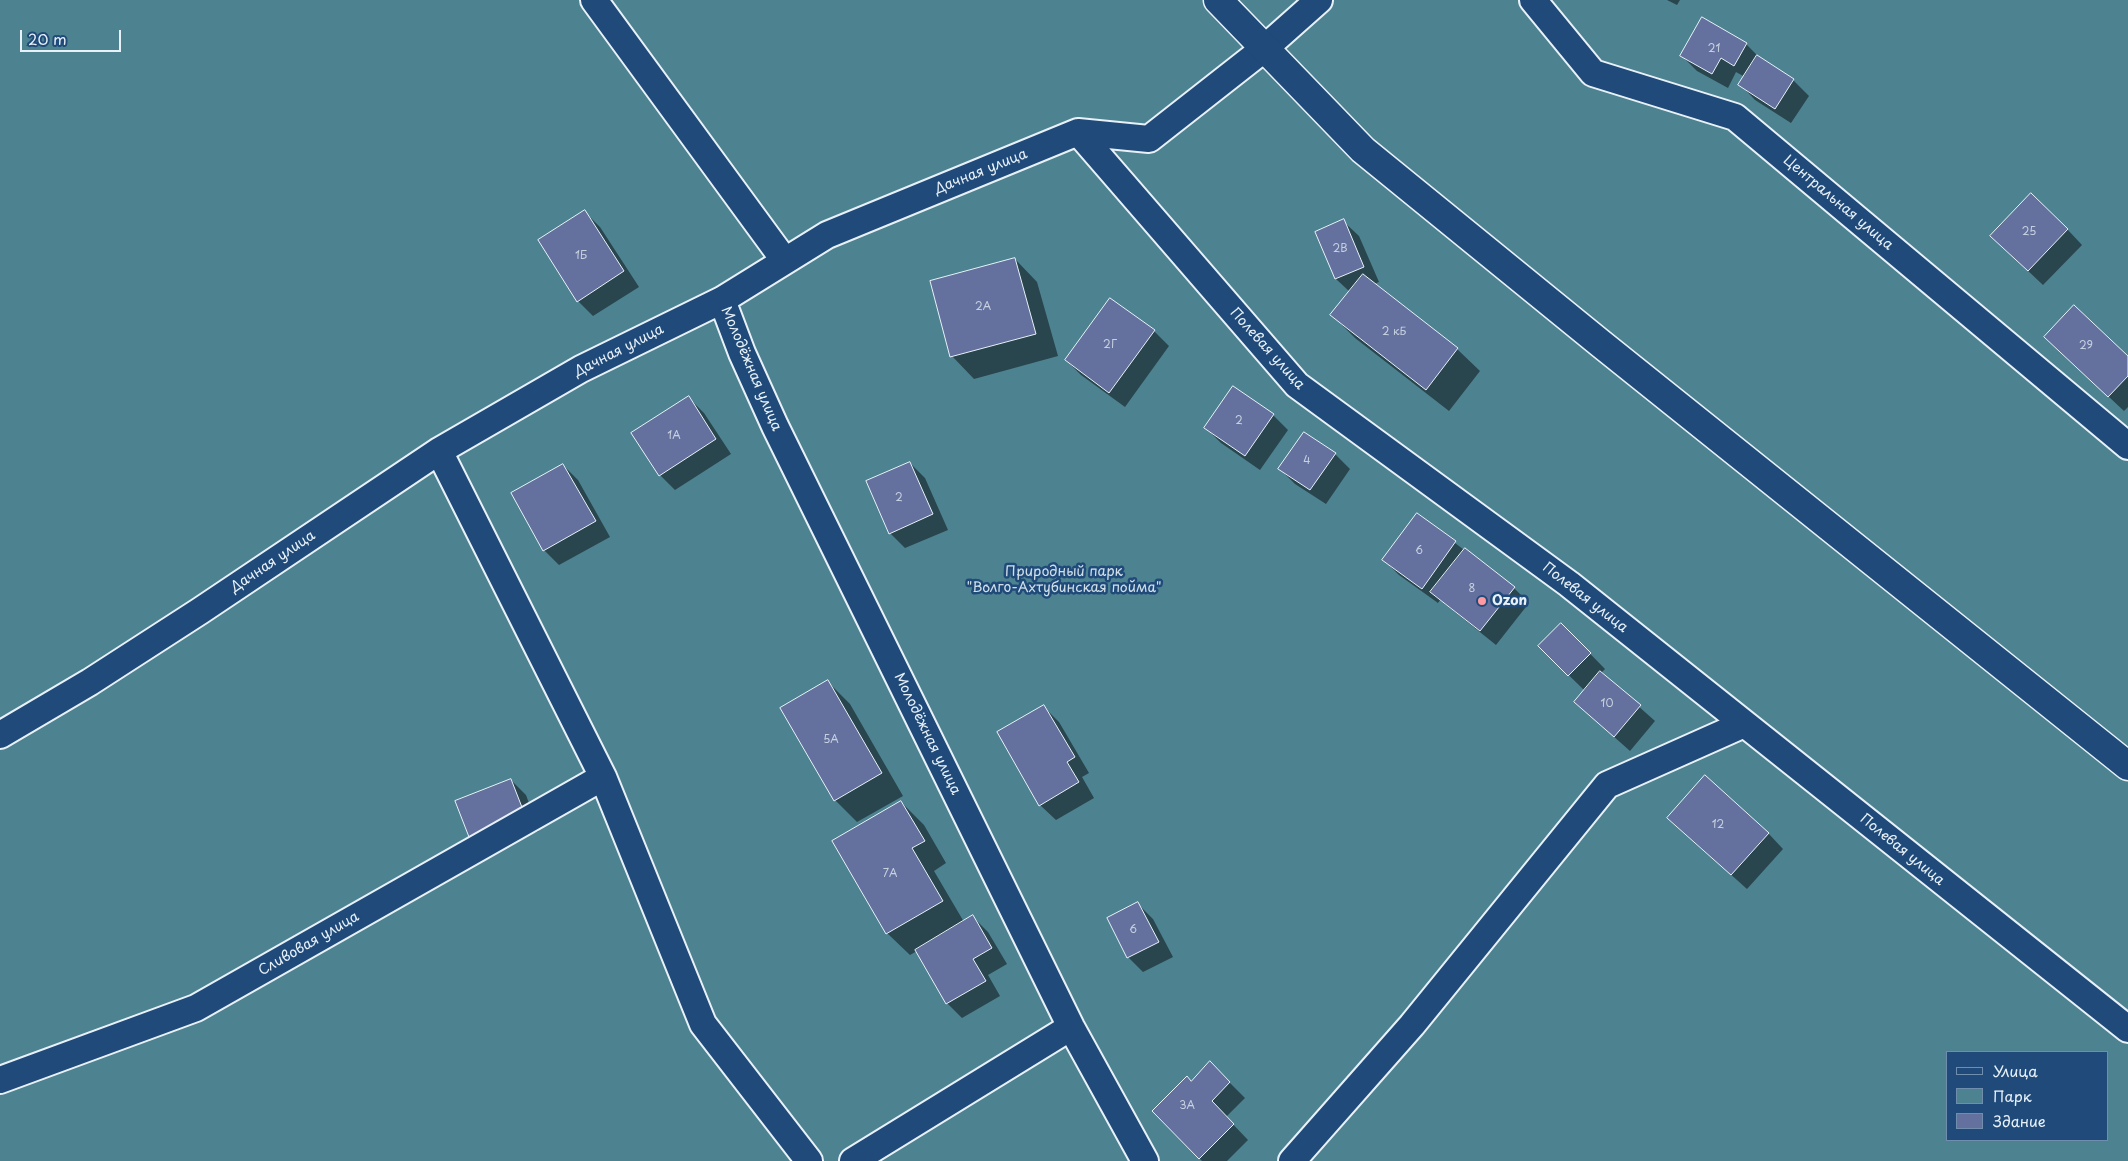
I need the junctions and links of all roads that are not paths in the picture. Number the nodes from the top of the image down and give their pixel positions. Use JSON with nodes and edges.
{"nodes":[{"id":1,"x":594,"y":0,"type":"edge"},
{"id":2,"x":1218,"y":0,"type":"edge"},
{"id":3,"x":1320,"y":0,"type":"edge"},
{"id":4,"x":1533,"y":0,"type":"edge"},
{"id":5,"x":1265,"y":48,"type":"junction"},
{"id":6,"x":1078,"y":132,"type":"junction"},
{"id":7,"x":785,"y":261,"type":"junction"},
{"id":8,"x":722,"y":300,"type":"junction"},
{"id":9,"x":2128,"y":446,"type":"edge"},
{"id":10,"x":439,"y":451,"type":"junction"},
{"id":11,"x":1744,"y":724,"type":"junction"},
{"id":12,"x":0,"y":735,"type":"edge"},
{"id":13,"x":2128,"y":766,"type":"edge"},
{"id":14,"x":603,"y":777,"type":"junction"},
{"id":15,"x":1071,"y":1027,"type":"junction"},
{"id":16,"x":2128,"y":1030,"type":"edge"},
{"id":17,"x":0,"y":1080,"type":"edge"},
{"id":18,"x":809,"y":1161,"type":"edge"},
{"id":19,"x":853,"y":1161,"type":"edge"},
{"id":20,"x":1145,"y":1161,"type":"edge"},
{"id":21,"x":1292,"y":1161,"type":"edge"}],
"edges":[{"from":1,"to":7,"type":"street"},
{"from":2,"to":5,"type":"main road"},
{"from":3,"to":5,"type":"street","name":"Дачная улица"},
{"from":4,"to":9,"type":"street","name":"Центральная улица"},
{"from":5,"to":6,"type":"street","name":"Дачная улица"},
{"from":5,"to":13,"type":"main road"},
{"from":6,"to":7,"type":"street","name":"Дачная улица"},
{"from":6,"to":11,"type":"street","name":"Полевая улица"},
{"from":7,"to":8,"type":"street","name":"Дачная улица"},
{"from":8,"to":10,"type":"street","name":"Дачная улица"},
{"from":8,"to":15,"type":"street","name":"Молодёжная улица"},
{"from":10,"to":12,"type":"street","name":"Дачная улица"},
{"from":10,"to":14,"type":"street"},
{"from":11,"to":16,"type":"street","name":"Полевая улица"},
{"from":11,"to":21,"type":"street"},
{"from":14,"to":17,"type":"street","name":"Сливовая улица"},
{"from":14,"to":18,"type":"street"},
{"from":15,"to":19,"type":"street"},
{"from":15,"to":20,"type":"street","name":"Молодёжная улица"}]}
